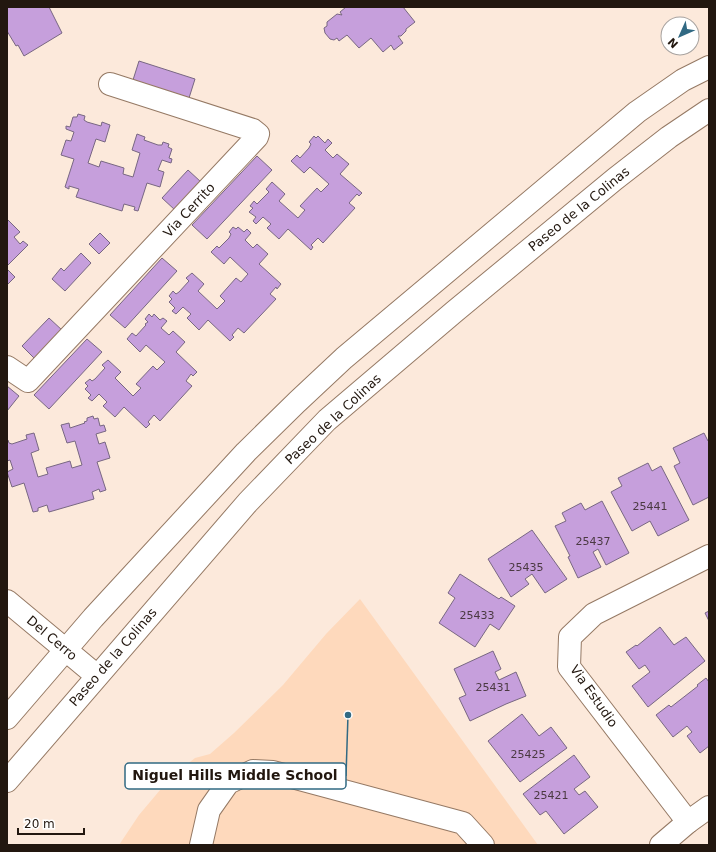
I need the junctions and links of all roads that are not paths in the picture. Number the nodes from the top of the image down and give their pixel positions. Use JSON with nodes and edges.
{"nodes":[{"id":1,"x":709,"y":67,"type":"edge"},
{"id":2,"x":110,"y":84,"type":"dead end"},
{"id":3,"x":709,"y":110,"type":"edge"},
{"id":4,"x":7,"y":367,"type":"edge"},
{"id":5,"x":709,"y":556,"type":"edge"},
{"id":6,"x":7,"y":601,"type":"edge"},
{"id":7,"x":65,"y":649,"type":"junction"},
{"id":8,"x":97,"y":676,"type":"junction"},
{"id":9,"x":7,"y":718,"type":"edge"},
{"id":10,"x":7,"y":781,"type":"edge"},
{"id":11,"x":709,"y":807,"type":"edge"},
{"id":12,"x":688,"y":822,"type":"junction"},
{"id":13,"x":200,"y":845,"type":"edge"},
{"id":14,"x":483,"y":845,"type":"edge"},
{"id":15,"x":661,"y":845,"type":"edge"}],
"edges":[{"from":1,"to":7,"type":"main road"},
{"from":2,"to":4,"type":"main road","name":"Via Cerrito"},
{"from":3,"to":8,"type":"main road","name":"Paseo de la Colinas"},
{"from":5,"to":12,"type":"main road","name":"Via Estudio"},
{"from":6,"to":7,"type":"main road","name":"Del Cerro"},
{"from":7,"to":8,"type":"main road","name":"Del Cerro"},
{"from":7,"to":9,"type":"main road"},
{"from":8,"to":10,"type":"main road","name":"Paseo de la Colinas"},
{"from":11,"to":12,"type":"main road"},
{"from":12,"to":15,"type":"main road"},
{"from":13,"to":14,"type":"main road"}]}
